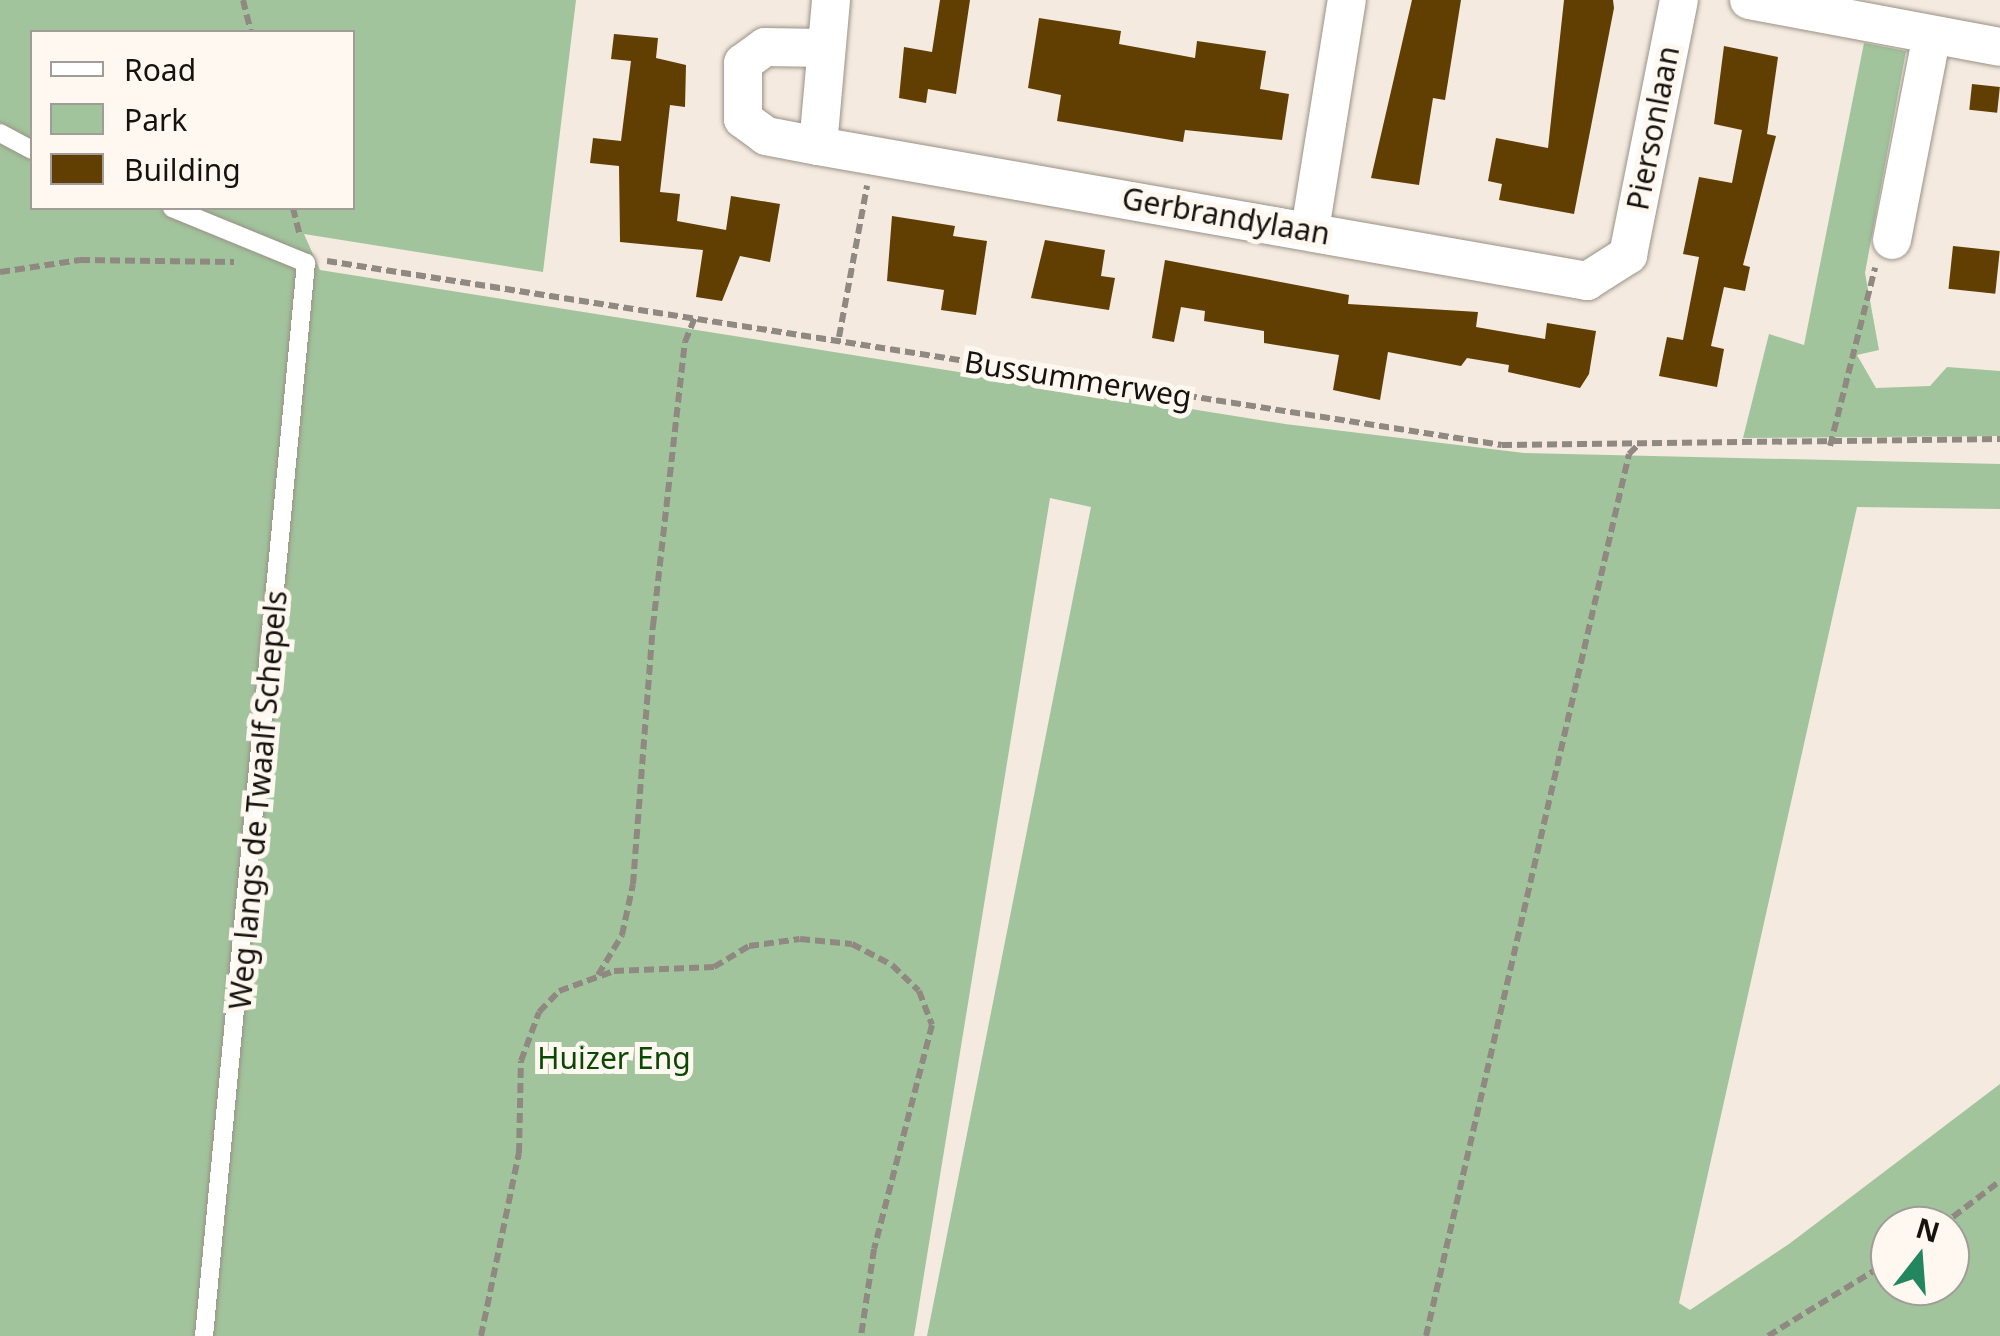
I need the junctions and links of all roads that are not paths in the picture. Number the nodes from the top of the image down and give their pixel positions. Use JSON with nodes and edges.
{"nodes":[{"id":1,"x":831,"y":0,"type":"edge"},
{"id":2,"x":1347,"y":0,"type":"edge"},
{"id":3,"x":1679,"y":0,"type":"edge"},
{"id":4,"x":1749,"y":0,"type":"edge"},
{"id":5,"x":1931,"y":40,"type":"junction"},
{"id":6,"x":825,"y":48,"type":"junction"},
{"id":7,"x":2000,"y":48,"type":"edge"},
{"id":8,"x":0,"y":133,"type":"edge"},
{"id":9,"x":818,"y":146,"type":"junction"},
{"id":10,"x":30,"y":149,"type":"edge"},
{"id":11,"x":177,"y":210,"type":"edge"},
{"id":12,"x":1310,"y":230,"type":"junction"},
{"id":13,"x":1892,"y":240,"type":"road end"},
{"id":14,"x":1628,"y":256,"type":"joint"},
{"id":15,"x":204,"y":1336,"type":"edge"}],
"edges":[{"from":1,"to":6,"type":"street"},
{"from":2,"to":12,"type":"street"},
{"from":3,"to":14,"type":"street","name":"Piersonlaan"},
{"from":4,"to":5,"type":"street"},
{"from":5,"to":7,"type":"street"},
{"from":5,"to":13,"type":"street"},
{"from":6,"to":9,"type":"street"},
{"from":6,"to":9,"type":"street","name":"Gerbrandylaan"},
{"from":8,"to":10,"type":"lane"},
{"from":9,"to":12,"type":"street","name":"Gerbrandylaan"},
{"from":11,"to":15,"type":"lane","name":"Weg langs de Twaalf Schepels"},
{"from":12,"to":14,"type":"street","name":"Gerbrandylaan"}]}
